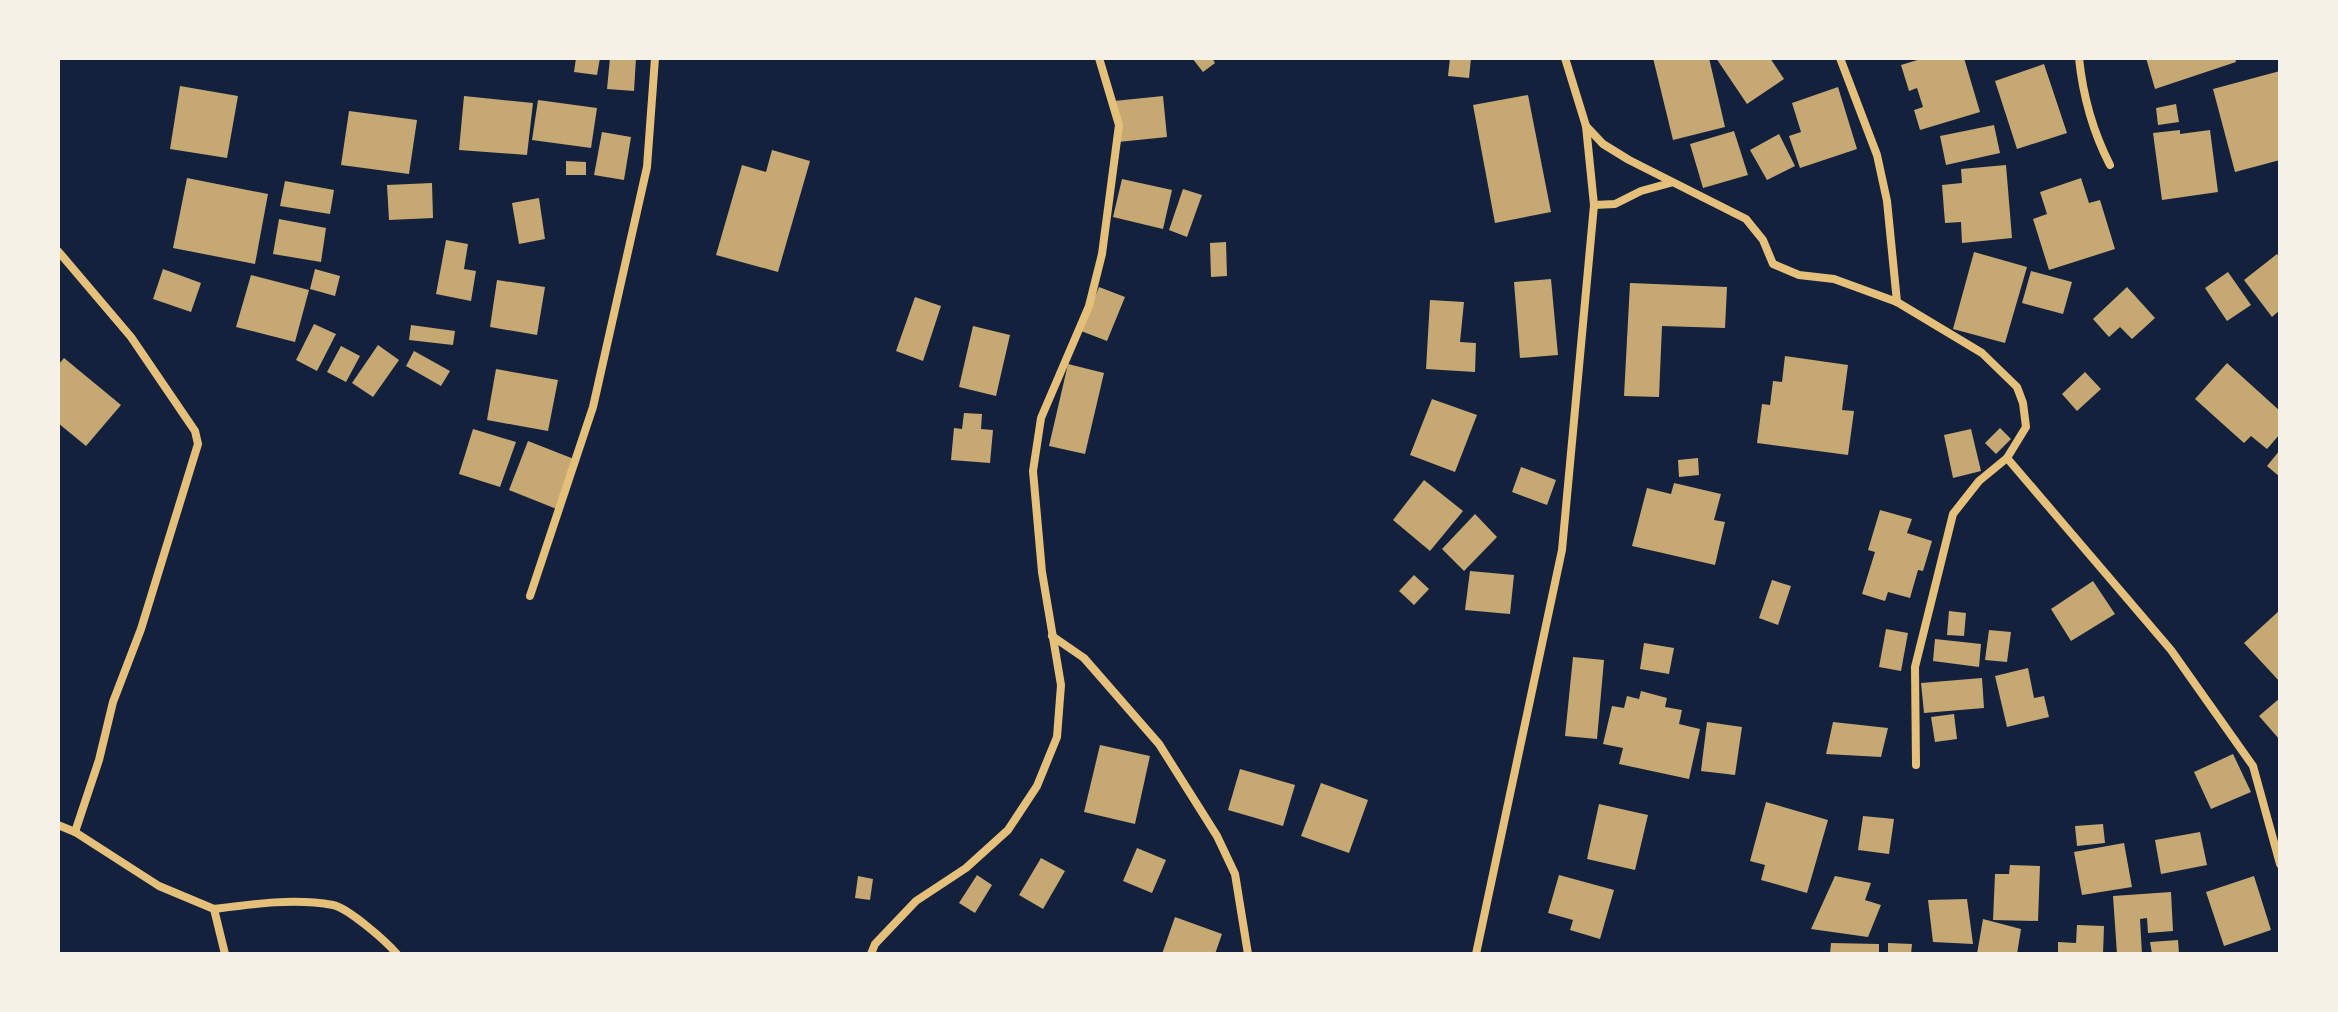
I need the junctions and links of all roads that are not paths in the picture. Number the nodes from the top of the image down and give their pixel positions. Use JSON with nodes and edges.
{"nodes":[{"id":1,"x":655,"y":58,"type":"edge"},
{"id":2,"x":1099,"y":58,"type":"edge"},
{"id":3,"x":1565,"y":58,"type":"edge"},
{"id":4,"x":1840,"y":58,"type":"edge"},
{"id":5,"x":2079,"y":58,"type":"edge"},
{"id":6,"x":1586,"y":126,"type":"junction"},
{"id":7,"x":2110,"y":165,"type":"dead end"},
{"id":8,"x":1670,"y":183,"type":"junction"},
{"id":9,"x":1594,"y":205,"type":"junction"},
{"id":10,"x":58,"y":251,"type":"edge"},
{"id":11,"x":1897,"y":302,"type":"junction"},
{"id":12,"x":2007,"y":458,"type":"junction"},
{"id":13,"x":530,"y":596,"type":"dead end"},
{"id":14,"x":1052,"y":636,"type":"junction"},
{"id":15,"x":1916,"y":765,"type":"dead end"},
{"id":16,"x":58,"y":825,"type":"edge"},
{"id":17,"x":75,"y":832,"type":"junction"},
{"id":18,"x":2280,"y":864,"type":"edge"},
{"id":19,"x":214,"y":909,"type":"junction"},
{"id":20,"x":225,"y":954,"type":"edge"},
{"id":21,"x":397,"y":954,"type":"edge"},
{"id":22,"x":871,"y":954,"type":"edge"},
{"id":23,"x":1248,"y":954,"type":"edge"},
{"id":24,"x":1476,"y":954,"type":"edge"}],
"edges":[{"from":1,"to":13,"type":"street"},
{"from":2,"to":14,"type":"street"},
{"from":3,"to":6,"type":"street"},
{"from":4,"to":11,"type":"street"},
{"from":5,"to":7,"type":"street"},
{"from":6,"to":8,"type":"street"},
{"from":6,"to":9,"type":"street"},
{"from":8,"to":9,"type":"street"},
{"from":8,"to":11,"type":"street"},
{"from":9,"to":24,"type":"street"},
{"from":10,"to":17,"type":"street"},
{"from":11,"to":12,"type":"street"},
{"from":12,"to":15,"type":"street"},
{"from":12,"to":18,"type":"street"},
{"from":14,"to":22,"type":"street"},
{"from":14,"to":23,"type":"street"},
{"from":16,"to":17,"type":"street"},
{"from":17,"to":19,"type":"street"},
{"from":19,"to":20,"type":"street"},
{"from":19,"to":21,"type":"street"}]}
